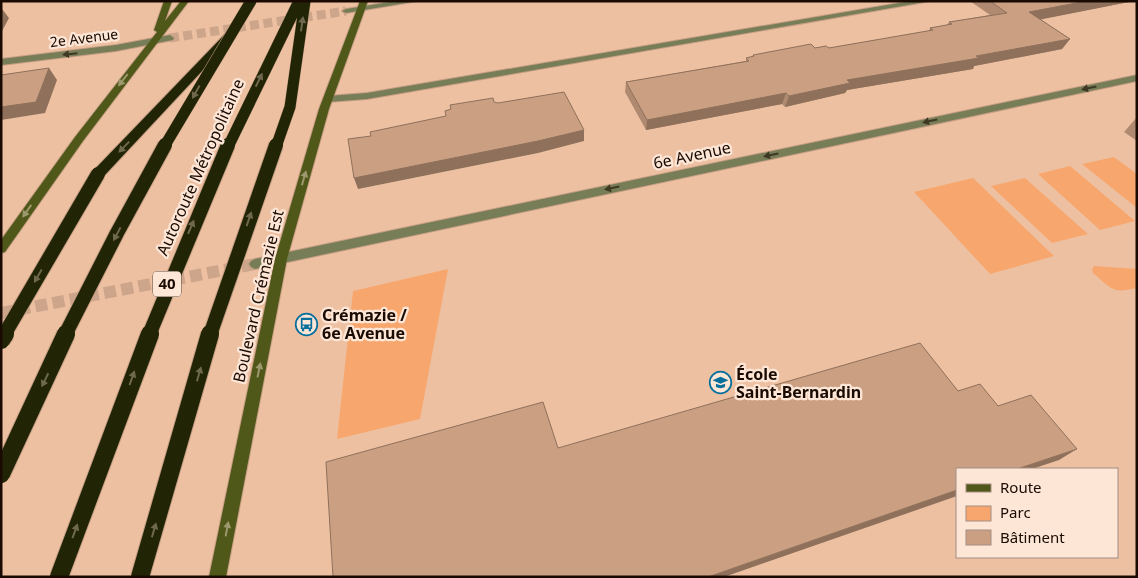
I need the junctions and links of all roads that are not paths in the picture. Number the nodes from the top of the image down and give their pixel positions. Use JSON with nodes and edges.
{"nodes":[{"id":1,"x":168,"y":1,"type":"edge"},
{"id":2,"x":185,"y":1,"type":"edge"},
{"id":3,"x":251,"y":1,"type":"edge"},
{"id":4,"x":299,"y":1,"type":"edge"},
{"id":5,"x":305,"y":1,"type":"edge"},
{"id":6,"x":414,"y":1,"type":"edge"},
{"id":7,"x":927,"y":1,"type":"edge"},
{"id":8,"x":363,"y":5,"type":"edge"},
{"id":9,"x":346,"y":11,"type":"tunnel mouth"},
{"id":10,"x":230,"y":35,"type":"junction"},
{"id":11,"x":170,"y":38,"type":"tunnel mouth"},
{"id":12,"x":153,"y":41,"type":"junction"},
{"id":13,"x":1,"y":62,"type":"edge"},
{"id":14,"x":1137,"y":78,"type":"edge"},
{"id":15,"x":328,"y":99,"type":"junction"},
{"id":16,"x":1,"y":248,"type":"edge"},
{"id":17,"x":281,"y":259,"type":"junction"},
{"id":18,"x":255,"y":264,"type":"tunnel mouth"},
{"id":19,"x":1,"y":340,"type":"edge"},
{"id":20,"x":1,"y":474,"type":"edge"},
{"id":21,"x":59,"y":577,"type":"edge"},
{"id":22,"x":140,"y":577,"type":"edge"},
{"id":23,"x":217,"y":577,"type":"edge"}],
"edges":[{"from":1,"to":12,"type":"main road"},
{"from":2,"to":12,"type":"main road"},
{"from":3,"to":10,"type":"highway","name":"Autoroute Métropolitaine","bridge":true},
{"from":21,"to":4,"type":"highway","name":"Autoroute Métropolitaine","number":"40","one_way":true,"bridge":true},
{"from":22,"to":5,"type":"highway","one_way":true,"bridge":true},
{"from":6,"to":8,"type":"street"},
{"from":7,"to":15,"type":"street"},
{"from":8,"to":9,"type":"street"},
{"from":8,"to":15,"type":"main road","name":"Boulevard Crémazie Est"},
{"from":10,"to":19,"type":"highway","one_way":true,"bridge":true},
{"from":10,"to":20,"type":"highway","name":"Autoroute Métropolitaine","one_way":true,"bridge":true},
{"from":11,"to":12,"type":"street","name":"2e Avenue"},
{"from":12,"to":13,"type":"street","name":"2e Avenue","one_way":true},
{"from":12,"to":16,"type":"main road","one_way":true},
{"from":14,"to":17,"type":"street","name":"6e Avenue","one_way":true},
{"from":17,"to":15,"type":"main road","name":"Boulevard Crémazie Est","one_way":true},
{"from":17,"to":18,"type":"street","name":"6e Avenue"},
{"from":23,"to":17,"type":"main road","name":"Boulevard Crémazie Est","one_way":true}]}
